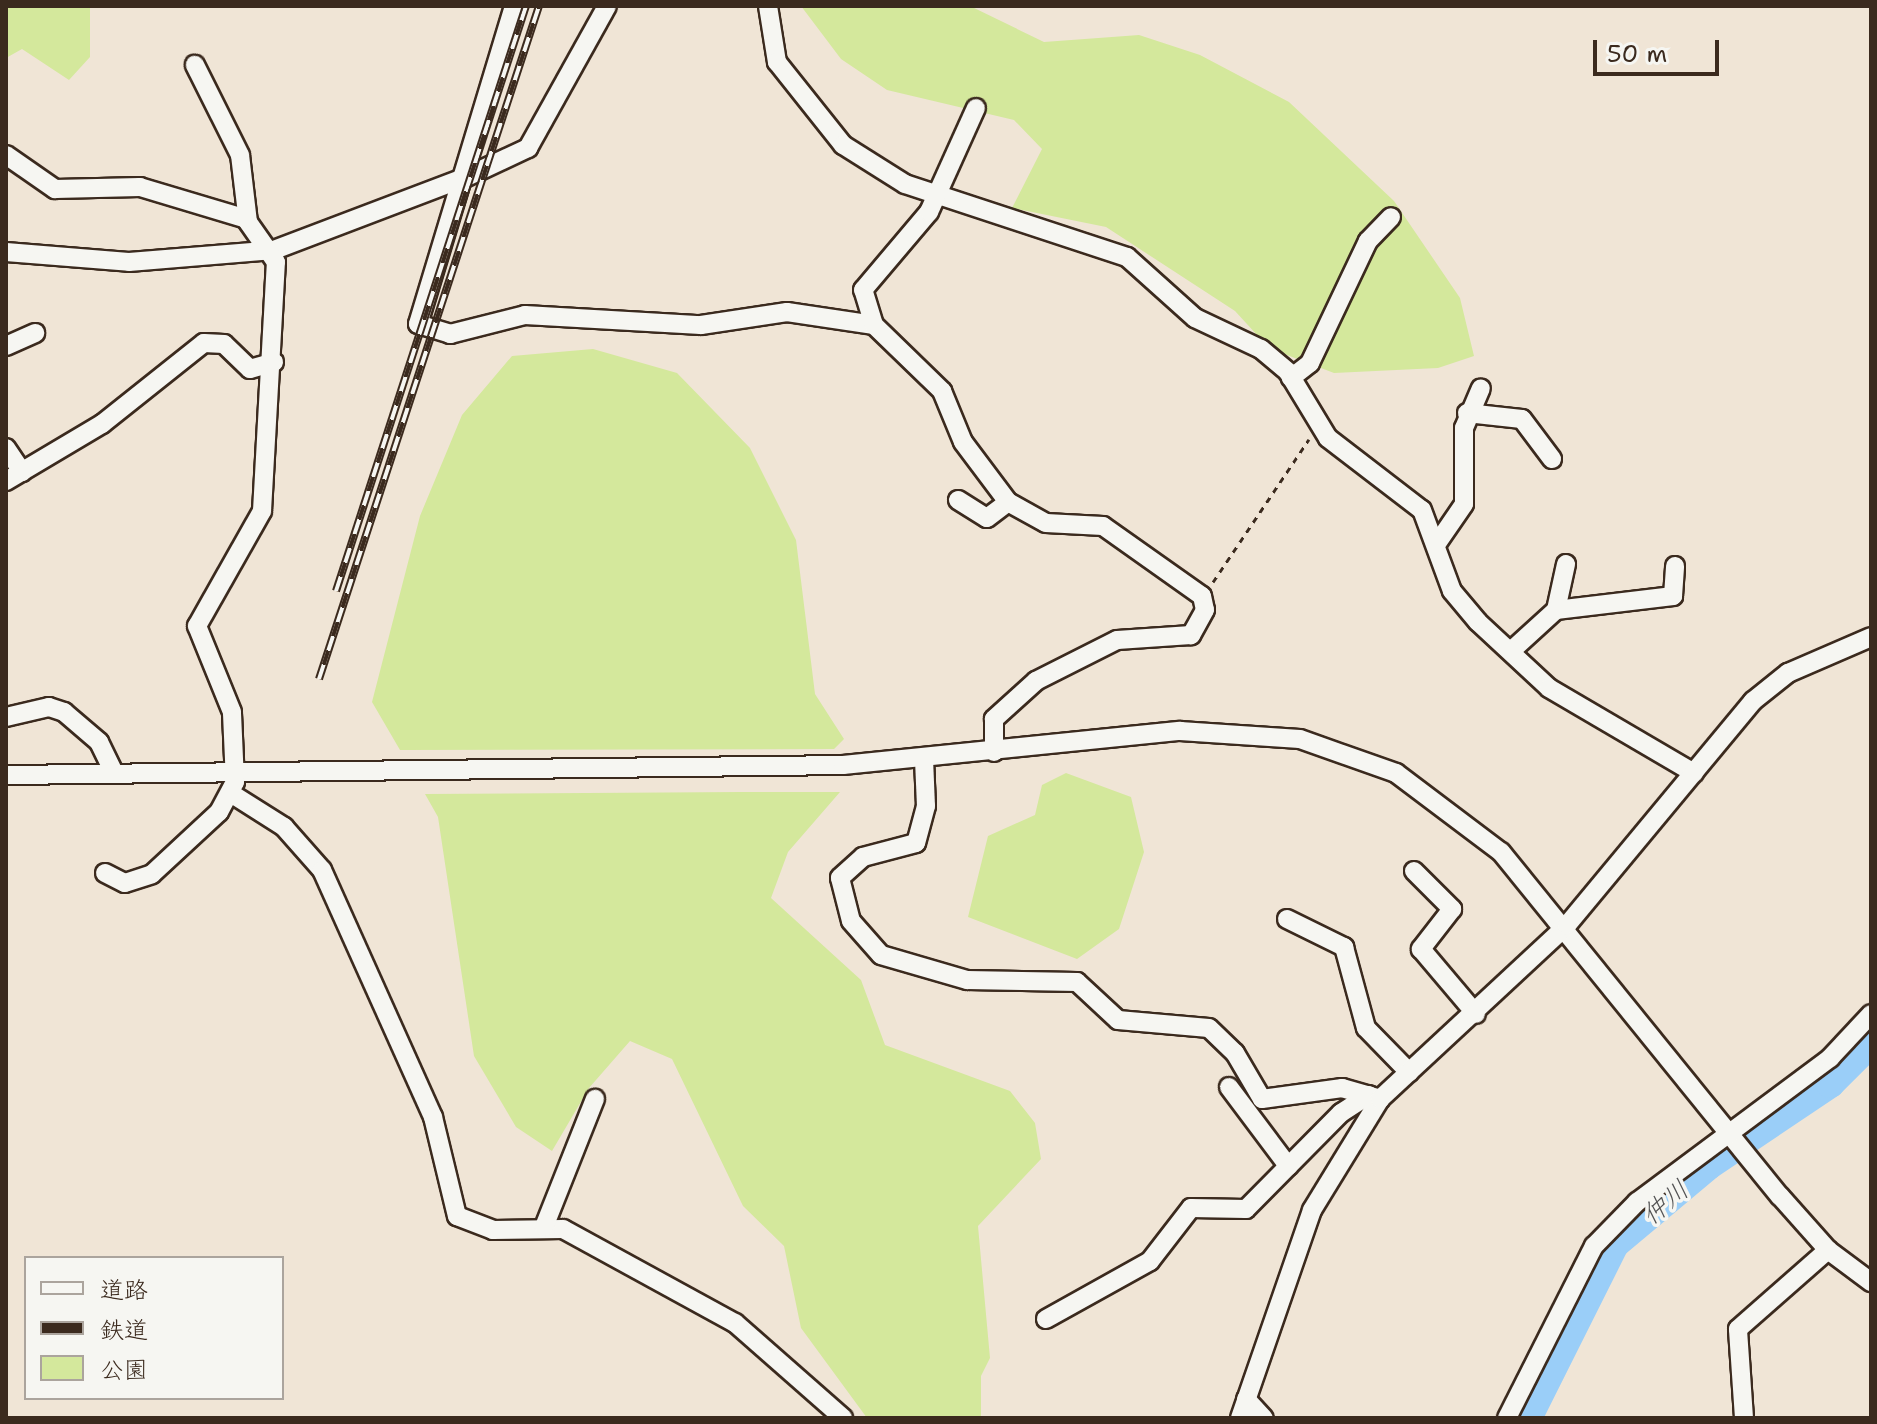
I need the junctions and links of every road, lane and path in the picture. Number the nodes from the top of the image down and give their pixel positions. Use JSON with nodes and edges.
{"nodes":[{"id":1,"x":514,"y":6,"type":"edge"},
{"id":2,"x":607,"y":6,"type":"edge"},
{"id":3,"x":768,"y":6,"type":"edge"},
{"id":4,"x":195,"y":65,"type":"dead end"},
{"id":5,"x":976,"y":108,"type":"dead end"},
{"id":6,"x":6,"y":155,"type":"edge"},
{"id":7,"x":464,"y":178,"type":"junction"},
{"id":8,"x":935,"y":195,"type":"junction"},
{"id":9,"x":1391,"y":217,"type":"dead end"},
{"id":10,"x":247,"y":219,"type":"junction"},
{"id":11,"x":274,"y":250,"type":"junction"},
{"id":12,"x":6,"y":252,"type":"edge"},
{"id":13,"x":874,"y":325,"type":"junction"},
{"id":14,"x":35,"y":333,"type":"dead end"},
{"id":15,"x":6,"y":346,"type":"edge"},
{"id":16,"x":274,"y":362,"type":"junction"},
{"id":17,"x":1291,"y":378,"type":"junction"},
{"id":18,"x":1481,"y":388,"type":"dead end"},
{"id":19,"x":1467,"y":413,"type":"junction"},
{"id":20,"x":1317,"y":425,"type":"junction"},
{"id":21,"x":6,"y":448,"type":"edge"},
{"id":22,"x":1552,"y":459,"type":"dead end"},
{"id":23,"x":14,"y":477,"type":"edge"},
{"id":24,"x":958,"y":500,"type":"dead end"},
{"id":25,"x":1008,"y":502,"type":"junction"},
{"id":26,"x":1438,"y":542,"type":"junction"},
{"id":27,"x":1566,"y":564,"type":"dead end"},
{"id":28,"x":1675,"y":566,"type":"dead end"},
{"id":29,"x":1202,"y":596,"type":"junction"},
{"id":30,"x":1556,"y":610,"type":"junction"},
{"id":31,"x":1871,"y":637,"type":"edge"},
{"id":32,"x":1511,"y":651,"type":"junction"},
{"id":33,"x":6,"y":717,"type":"edge"},
{"id":34,"x":994,"y":752,"type":"junction"},
{"id":35,"x":924,"y":759,"type":"junction"},
{"id":36,"x":112,"y":769,"type":"junction"},
{"id":37,"x":234,"y":769,"type":"junction"},
{"id":38,"x":1694,"y":773,"type":"junction"},
{"id":39,"x":6,"y":775,"type":"edge"},
{"id":40,"x":232,"y":794,"type":"junction"},
{"id":41,"x":1414,"y":871,"type":"dead end"},
{"id":42,"x":105,"y":873,"type":"dead end"},
{"id":43,"x":1287,"y":919,"type":"dead end"},
{"id":44,"x":1567,"y":925,"type":"junction"},
{"id":45,"x":1476,"y":1014,"type":"junction"},
{"id":46,"x":1871,"y":1014,"type":"edge"},
{"id":47,"x":1409,"y":1072,"type":"junction"},
{"id":48,"x":1229,"y":1087,"type":"dead end"},
{"id":49,"x":1375,"y":1097,"type":"junction"},
{"id":50,"x":595,"y":1099,"type":"dead end"},
{"id":51,"x":1733,"y":1132,"type":"junction"},
{"id":52,"x":1288,"y":1166,"type":"junction"},
{"id":53,"x":544,"y":1227,"type":"junction"},
{"id":54,"x":1828,"y":1250,"type":"junction"},
{"id":55,"x":1871,"y":1282,"type":"edge"},
{"id":56,"x":1046,"y":1319,"type":"dead end"},
{"id":57,"x":1246,"y":1399,"type":"junction"},
{"id":58,"x":835,"y":1414,"type":"edge"},
{"id":59,"x":1240,"y":1418,"type":"edge"},
{"id":60,"x":1264,"y":1418,"type":"edge"},
{"id":61,"x":1507,"y":1418,"type":"edge"},
{"id":62,"x":1744,"y":1418,"type":"edge"}],
"edges":[{"from":1,"to":7,"type":"street"},
{"from":2,"to":7,"type":"street"},
{"from":3,"to":8,"type":"street"},
{"from":4,"to":10,"type":"street"},
{"from":5,"to":8,"type":"street"},
{"from":6,"to":10,"type":"street"},
{"from":7,"to":11,"type":"street"},
{"from":7,"to":13,"type":"street"},
{"from":8,"to":13,"type":"street"},
{"from":8,"to":17,"type":"street"},
{"from":9,"to":17,"type":"street"},
{"from":10,"to":11,"type":"street"},
{"from":11,"to":12,"type":"street"},
{"from":11,"to":16,"type":"street"},
{"from":13,"to":25,"type":"street"},
{"from":14,"to":15,"type":"street"},
{"from":16,"to":23,"type":"street"},
{"from":16,"to":37,"type":"street"},
{"from":17,"to":20,"type":"street"},
{"from":18,"to":19,"type":"street"},
{"from":19,"to":22,"type":"street"},
{"from":19,"to":26,"type":"street"},
{"from":20,"to":26,"type":"street"},
{"from":20,"to":29,"type":"path"},
{"from":21,"to":23,"type":"street"},
{"from":24,"to":25,"type":"street"},
{"from":25,"to":29,"type":"street"},
{"from":26,"to":32,"type":"street"},
{"from":27,"to":30,"type":"street"},
{"from":28,"to":30,"type":"street"},
{"from":29,"to":34,"type":"street"},
{"from":30,"to":32,"type":"street"},
{"from":31,"to":38,"type":"street"},
{"from":32,"to":38,"type":"street"},
{"from":33,"to":36,"type":"street"},
{"from":34,"to":35,"type":"street"},
{"from":34,"to":44,"type":"street"},
{"from":35,"to":37,"type":"street"},
{"from":35,"to":49,"type":"street"},
{"from":36,"to":37,"type":"street"},
{"from":36,"to":39,"type":"street"},
{"from":37,"to":40,"type":"street"},
{"from":38,"to":44,"type":"street"},
{"from":40,"to":42,"type":"street"},
{"from":40,"to":53,"type":"street"},
{"from":41,"to":45,"type":"street"},
{"from":43,"to":47,"type":"street"},
{"from":44,"to":45,"type":"street"},
{"from":44,"to":51,"type":"street"},
{"from":45,"to":47,"type":"street"},
{"from":46,"to":51,"type":"street"},
{"from":47,"to":49,"type":"street"},
{"from":48,"to":52,"type":"street"},
{"from":49,"to":52,"type":"street"},
{"from":49,"to":57,"type":"street"},
{"from":50,"to":53,"type":"street"},
{"from":51,"to":54,"type":"street"},
{"from":51,"to":61,"type":"street"},
{"from":52,"to":56,"type":"street"},
{"from":53,"to":58,"type":"street"},
{"from":54,"to":55,"type":"street"},
{"from":54,"to":62,"type":"street"},
{"from":57,"to":59,"type":"street"},
{"from":57,"to":60,"type":"street"}]}
